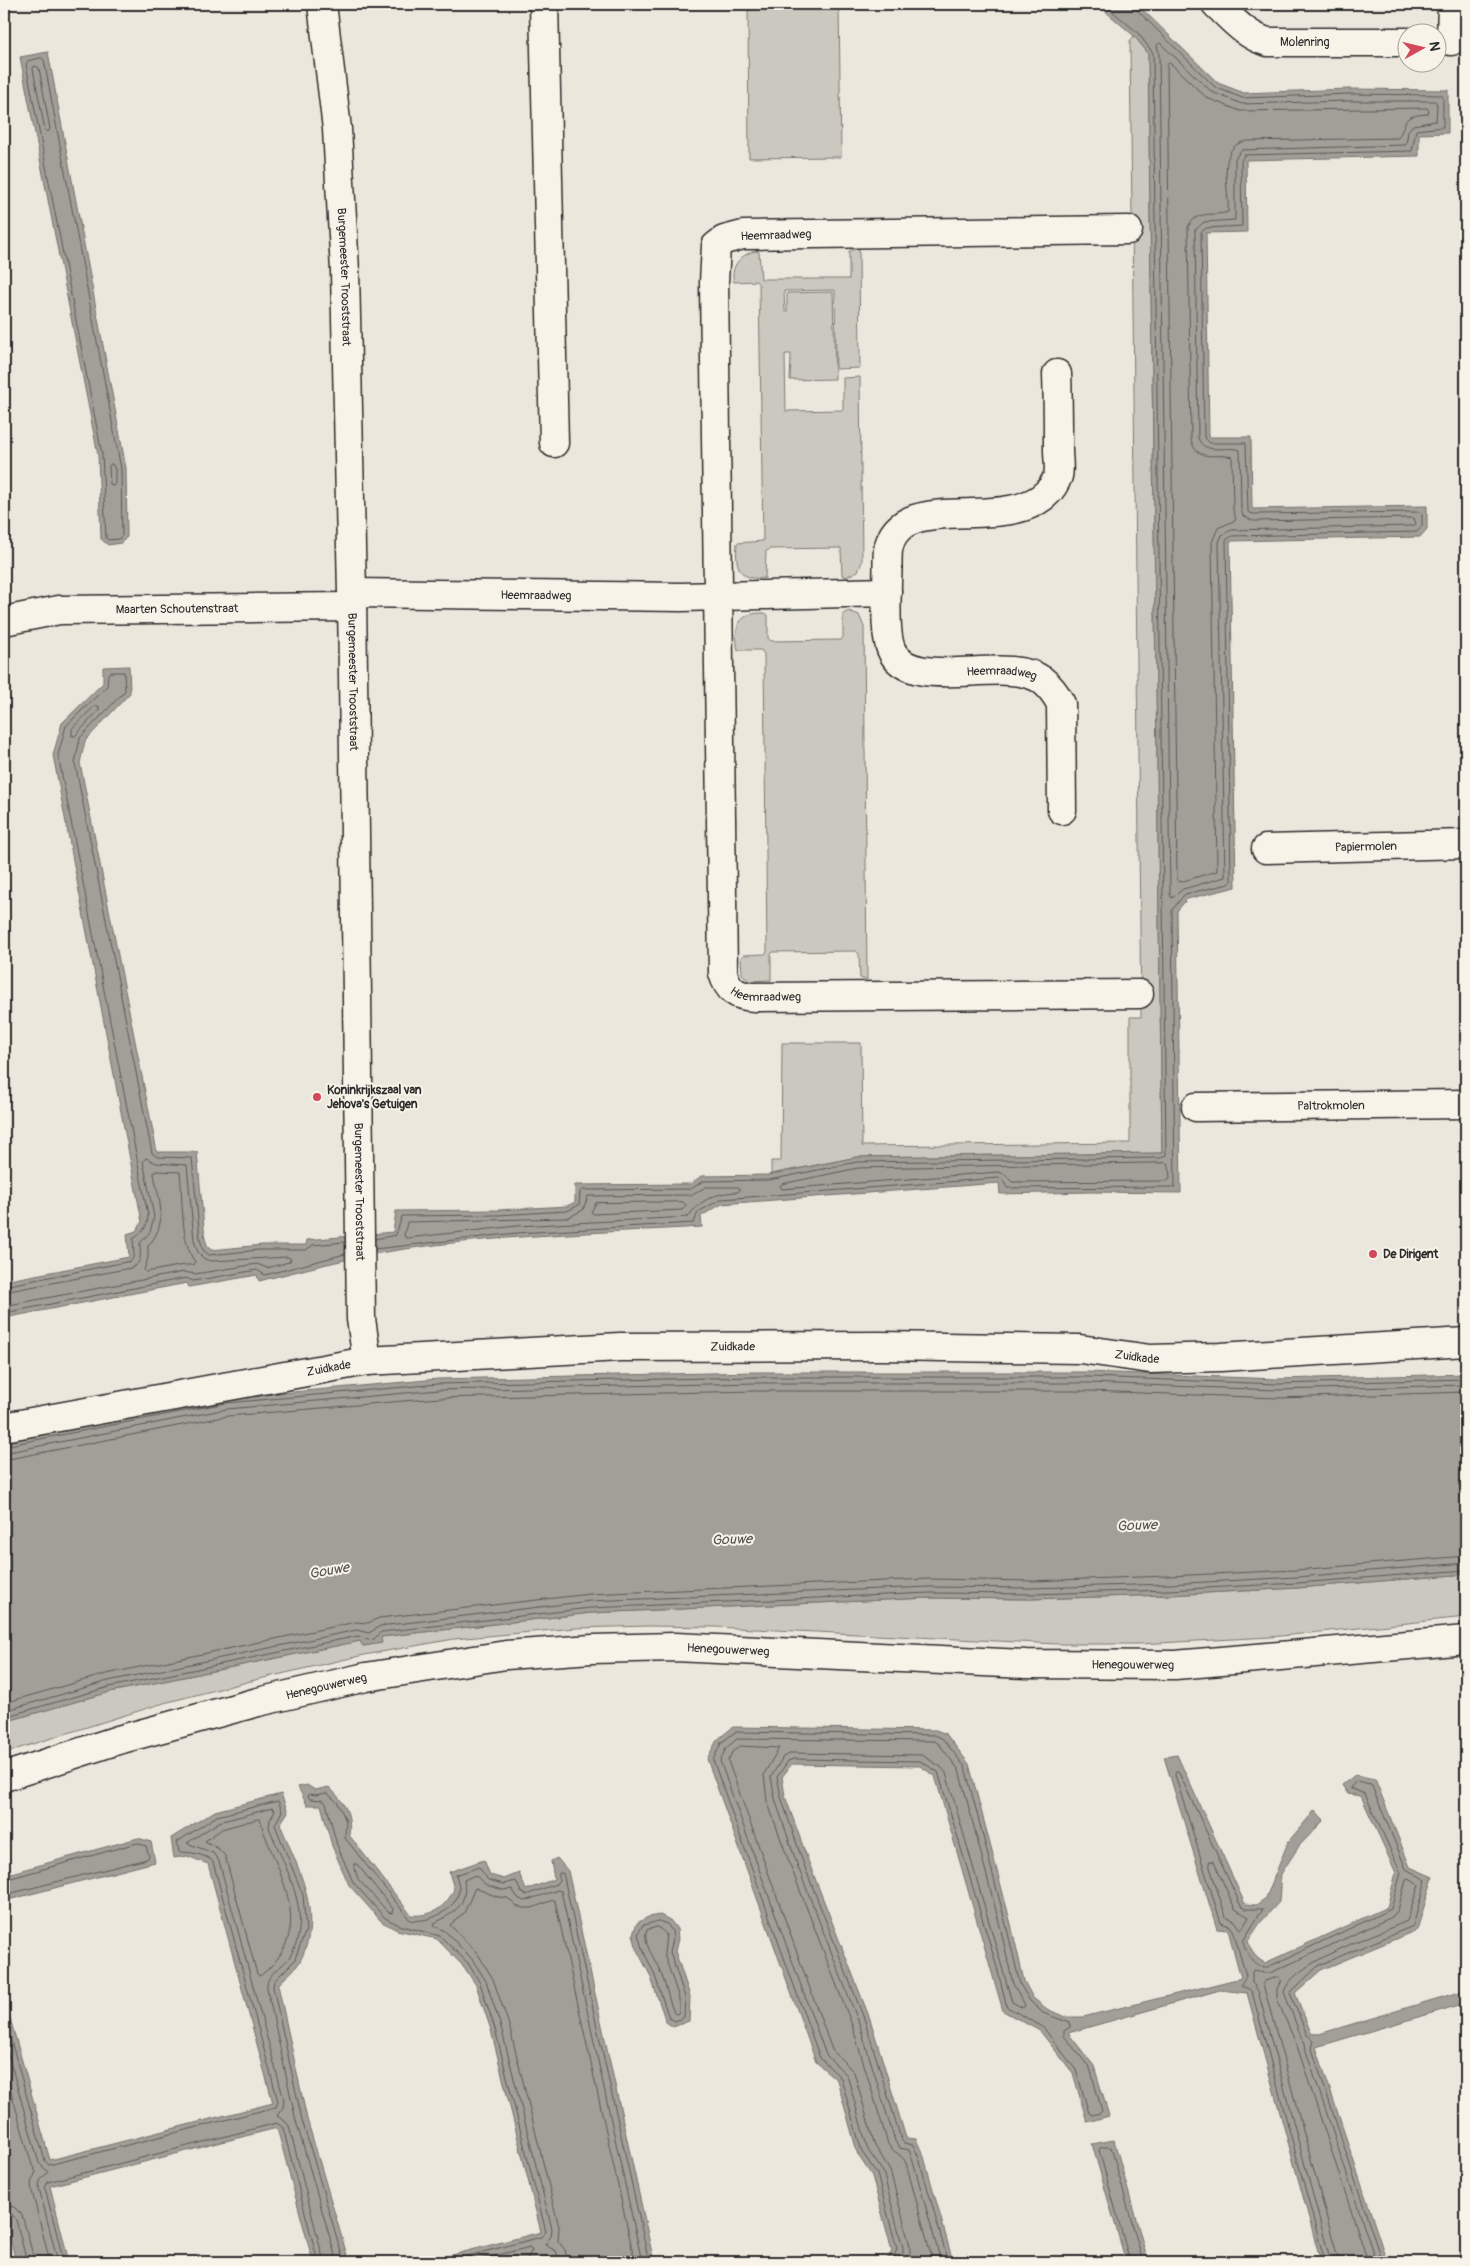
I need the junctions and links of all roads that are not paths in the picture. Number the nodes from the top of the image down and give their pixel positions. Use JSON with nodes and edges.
{"nodes":[{"id":1,"x":322,"y":4,"type":"edge"},
{"id":2,"x":544,"y":4,"type":"edge"},
{"id":3,"x":1216,"y":4,"type":"edge"},
{"id":4,"x":1452,"y":4,"type":"edge"},
{"id":5,"x":1452,"y":41,"type":"edge"},
{"id":6,"x":1398,"y":42,"type":"edge"},
{"id":7,"x":1128,"y":230,"type":"dead end"},
{"id":8,"x":1057,"y":374,"type":"dead end"},
{"id":9,"x":554,"y":443,"type":"dead end"},
{"id":10,"x":887,"y":592,"type":"junction"},
{"id":11,"x":719,"y":596,"type":"junction"},
{"id":12,"x":352,"y":600,"type":"junction"},
{"id":13,"x":4,"y":621,"type":"edge"},
{"id":14,"x":1062,"y":810,"type":"dead end"},
{"id":15,"x":1466,"y":844,"type":"edge"},
{"id":16,"x":1266,"y":849,"type":"dead end"},
{"id":17,"x":1139,"y":994,"type":"dead end"},
{"id":18,"x":1466,"y":1104,"type":"edge"},
{"id":19,"x":1196,"y":1107,"type":"dead end"},
{"id":20,"x":1466,"y":1342,"type":"edge"},
{"id":21,"x":367,"y":1361,"type":"junction"},
{"id":22,"x":4,"y":1427,"type":"edge"},
{"id":23,"x":1466,"y":1640,"type":"edge"},
{"id":24,"x":4,"y":1777,"type":"edge"}],
"edges":[{"from":1,"to":12,"type":"street","name":"Burgemeester Trooststraat"},
{"from":2,"to":9,"type":"street"},
{"from":3,"to":6,"type":"street","name":"Molenring"},
{"from":4,"to":5,"type":"street"},
{"from":7,"to":11,"type":"street","name":"Heemraadweg"},
{"from":8,"to":10,"type":"street","name":"Heemraadweg"},
{"from":10,"to":11,"type":"street","name":"Heemraadweg"},
{"from":10,"to":14,"type":"street","name":"Heemraadweg"},
{"from":11,"to":12,"type":"street","name":"Heemraadweg"},
{"from":11,"to":17,"type":"street","name":"Heemraadweg"},
{"from":12,"to":13,"type":"street","name":"Maarten Schoutenstraat"},
{"from":12,"to":21,"type":"street","name":"Burgemeester Trooststraat"},
{"from":15,"to":16,"type":"street","name":"Papiermolen"},
{"from":18,"to":19,"type":"street","name":"Paltrokmolen"},
{"from":20,"to":21,"type":"street","name":"Zuidkade"},
{"from":21,"to":22,"type":"street","name":"Zuidkade"},
{"from":23,"to":24,"type":"street","name":"Henegouwerweg"}]}
